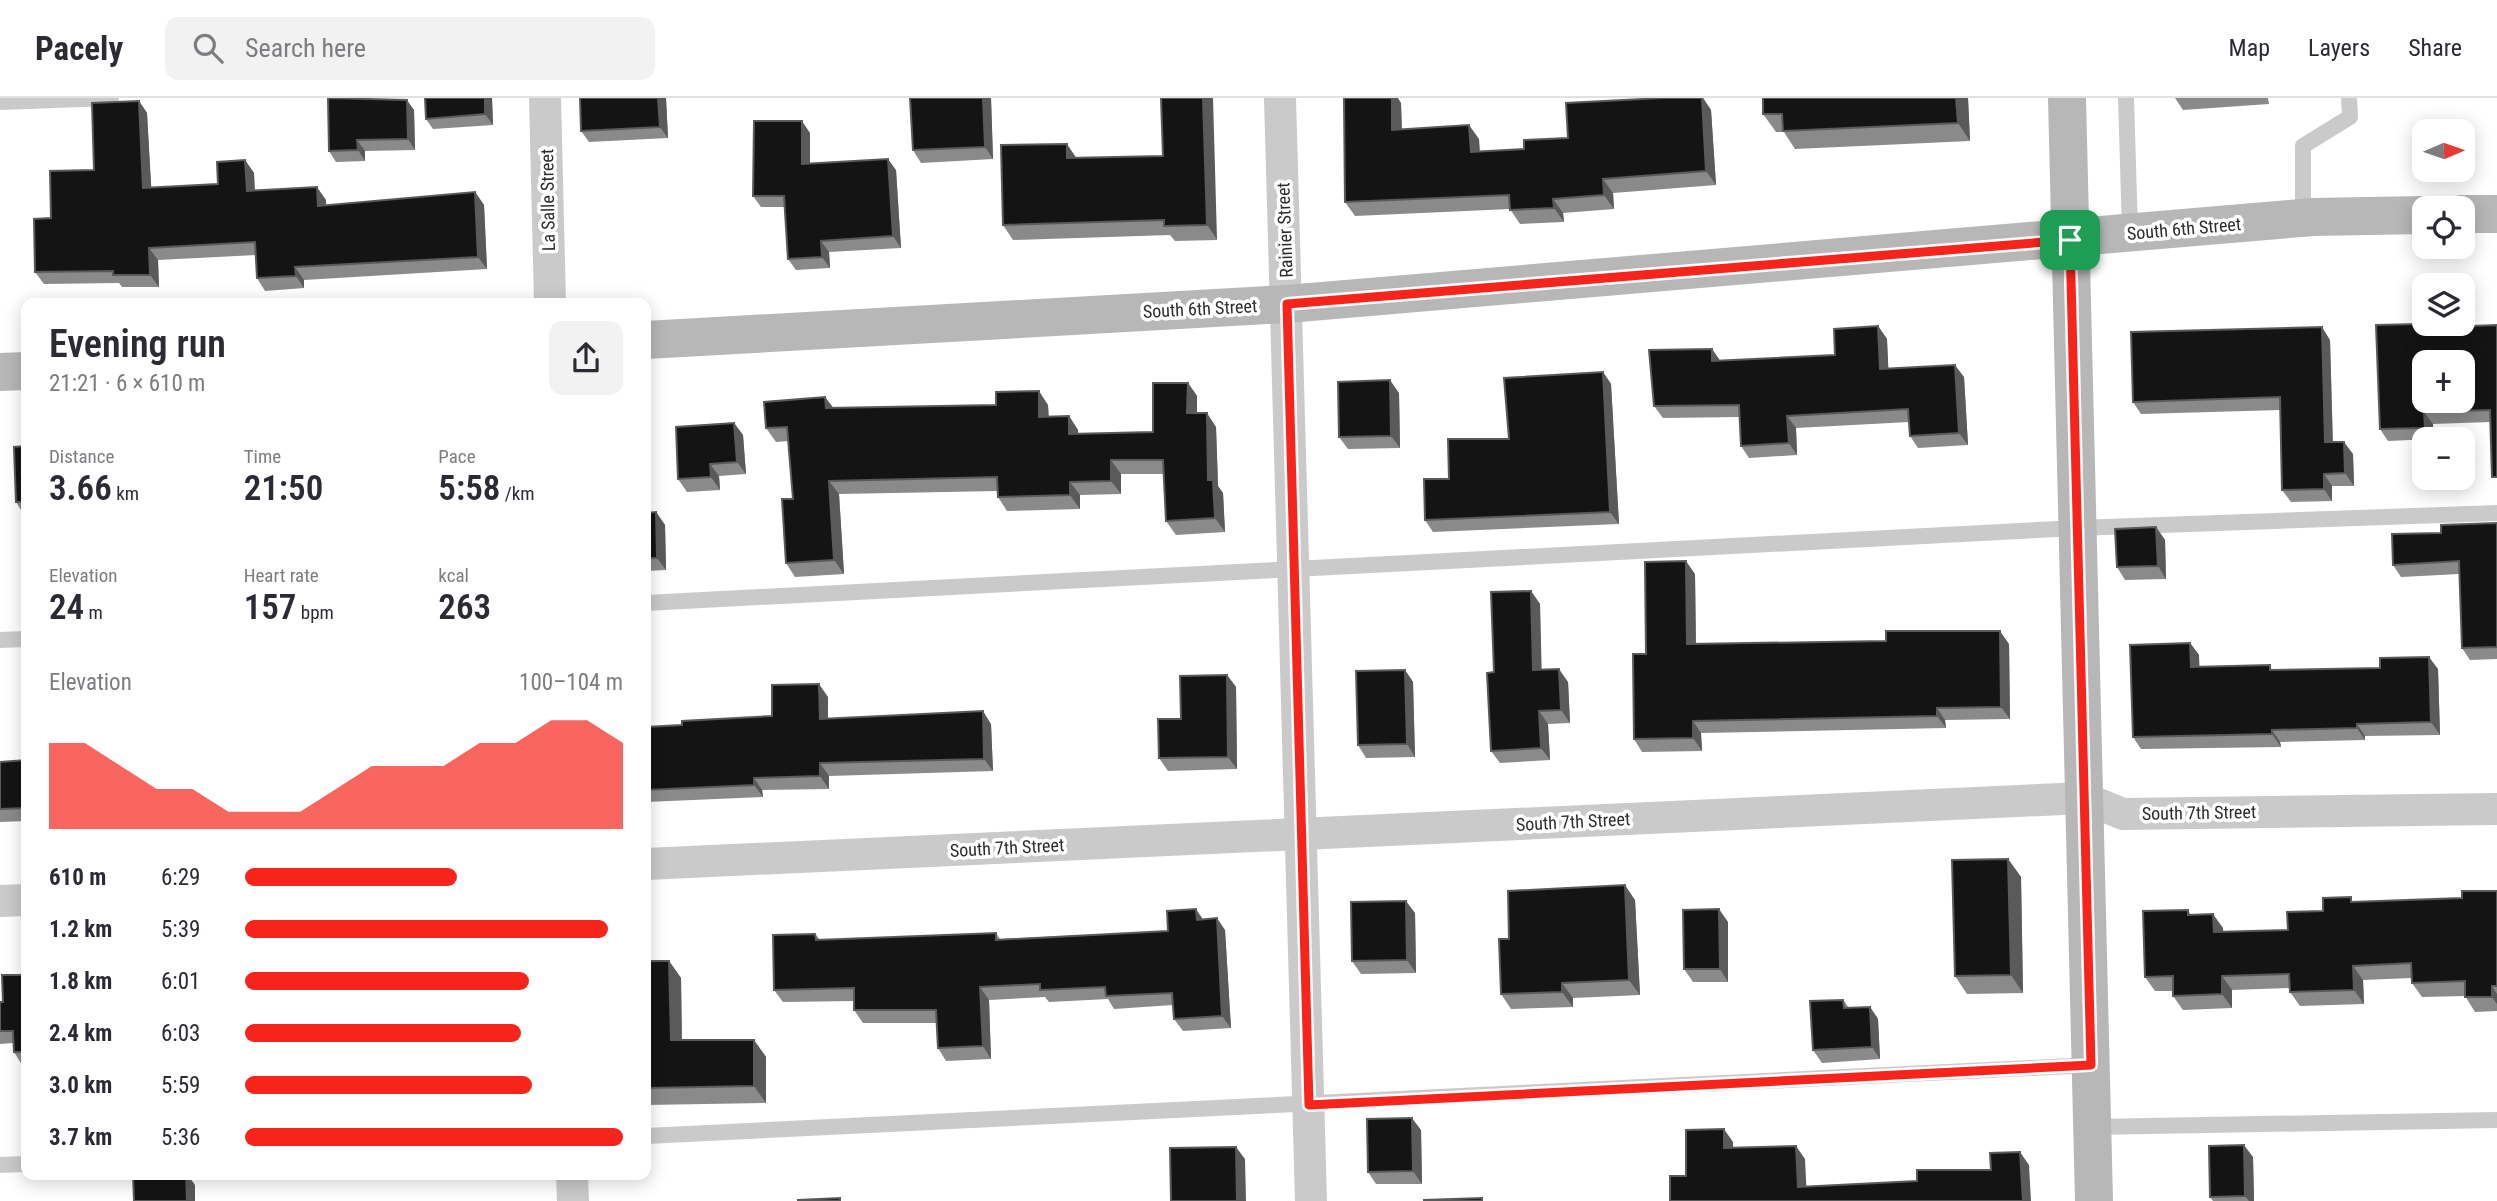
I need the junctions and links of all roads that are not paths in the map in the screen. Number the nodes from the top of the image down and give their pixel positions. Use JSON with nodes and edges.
{"nodes":[{"id":1,"x":111,"y":98,"type":"edge"},
{"id":2,"x":545,"y":98,"type":"edge"},
{"id":3,"x":1280,"y":98,"type":"edge"},
{"id":4,"x":2067,"y":98,"type":"edge"},
{"id":5,"x":2126,"y":98,"type":"edge"},
{"id":6,"x":2349,"y":98,"type":"edge"},
{"id":7,"x":0,"y":102,"type":"edge"},
{"id":8,"x":2475,"y":214,"type":"edge"},
{"id":9,"x":2497,"y":214,"type":"edge"},
{"id":10,"x":2412,"y":215,"type":"edge"},
{"id":11,"x":2303,"y":219,"type":"junction"},
{"id":12,"x":2130,"y":234,"type":"junction"},
{"id":13,"x":2070,"y":240,"type":"junction"},
{"id":14,"x":550,"y":298,"type":"edge"},
{"id":15,"x":1287,"y":304,"type":"junction"},
{"id":16,"x":651,"y":340,"type":"edge"},
{"id":17,"x":21,"y":371,"type":"edge"},
{"id":18,"x":0,"y":372,"type":"edge"},
{"id":19,"x":2497,"y":513,"type":"edge"},
{"id":20,"x":2077,"y":528,"type":"junction"},
{"id":21,"x":1295,"y":571,"type":"junction"},
{"id":22,"x":651,"y":603,"type":"edge"},
{"id":23,"x":21,"y":639,"type":"edge"},
{"id":24,"x":0,"y":640,"type":"edge"},
{"id":25,"x":2084,"y":797,"type":"junction"},
{"id":26,"x":2497,"y":809,"type":"edge"},
{"id":27,"x":1303,"y":834,"type":"junction"},
{"id":28,"x":651,"y":864,"type":"edge"},
{"id":29,"x":21,"y":900,"type":"edge"},
{"id":30,"x":0,"y":901,"type":"edge"},
{"id":31,"x":2091,"y":1065,"type":"junction"},
{"id":32,"x":1309,"y":1105,"type":"junction"},
{"id":33,"x":2497,"y":1120,"type":"edge"},
{"id":34,"x":2092,"y":1128,"type":"junction"},
{"id":35,"x":651,"y":1136,"type":"edge"},
{"id":36,"x":21,"y":1164,"type":"edge"},
{"id":37,"x":0,"y":1165,"type":"edge"},
{"id":38,"x":572,"y":1180,"type":"edge"},
{"id":39,"x":573,"y":1201,"type":"edge"},
{"id":40,"x":1311,"y":1201,"type":"edge"},
{"id":41,"x":2094,"y":1201,"type":"edge"}],
"edges":[{"from":1,"to":7,"type":"lane"},
{"from":2,"to":14,"type":"street","name":"La Salle Street"},
{"from":3,"to":15,"type":"street","name":"Rainier Street"},
{"from":4,"to":13,"type":"street"},
{"from":5,"to":12,"type":"lane"},
{"from":6,"to":11,"type":"lane"},
{"from":8,"to":9,"type":"street"},
{"from":10,"to":11,"type":"street","name":"South 6th Street"},
{"from":11,"to":12,"type":"street","name":"South 6th Street"},
{"from":12,"to":13,"type":"street","name":"South 6th Street"},
{"from":13,"to":15,"type":"street","name":"South 6th Street"},
{"from":13,"to":20,"type":"street"},
{"from":15,"to":16,"type":"street","name":"South 6th Street"},
{"from":15,"to":21,"type":"street","name":"Rainier Street"},
{"from":17,"to":18,"type":"street"},
{"from":19,"to":20,"type":"lane"},
{"from":20,"to":21,"type":"lane"},
{"from":20,"to":25,"type":"street"},
{"from":21,"to":22,"type":"lane"},
{"from":21,"to":27,"type":"street","name":"Rainier Street"},
{"from":23,"to":24,"type":"lane"},
{"from":25,"to":26,"type":"street","name":"South 7th Street"},
{"from":25,"to":27,"type":"street","name":"South 7th Street"},
{"from":25,"to":31,"type":"street"},
{"from":27,"to":28,"type":"street","name":"South 7th Street"},
{"from":27,"to":32,"type":"street","name":"Rainier Street"},
{"from":29,"to":30,"type":"street"},
{"from":31,"to":32,"type":"lane"},
{"from":31,"to":34,"type":"street"},
{"from":32,"to":35,"type":"lane"},
{"from":32,"to":40,"type":"street","name":"Rainier Street"},
{"from":33,"to":34,"type":"lane"},
{"from":34,"to":41,"type":"street"},
{"from":36,"to":37,"type":"lane"},
{"from":38,"to":39,"type":"street"}]}
